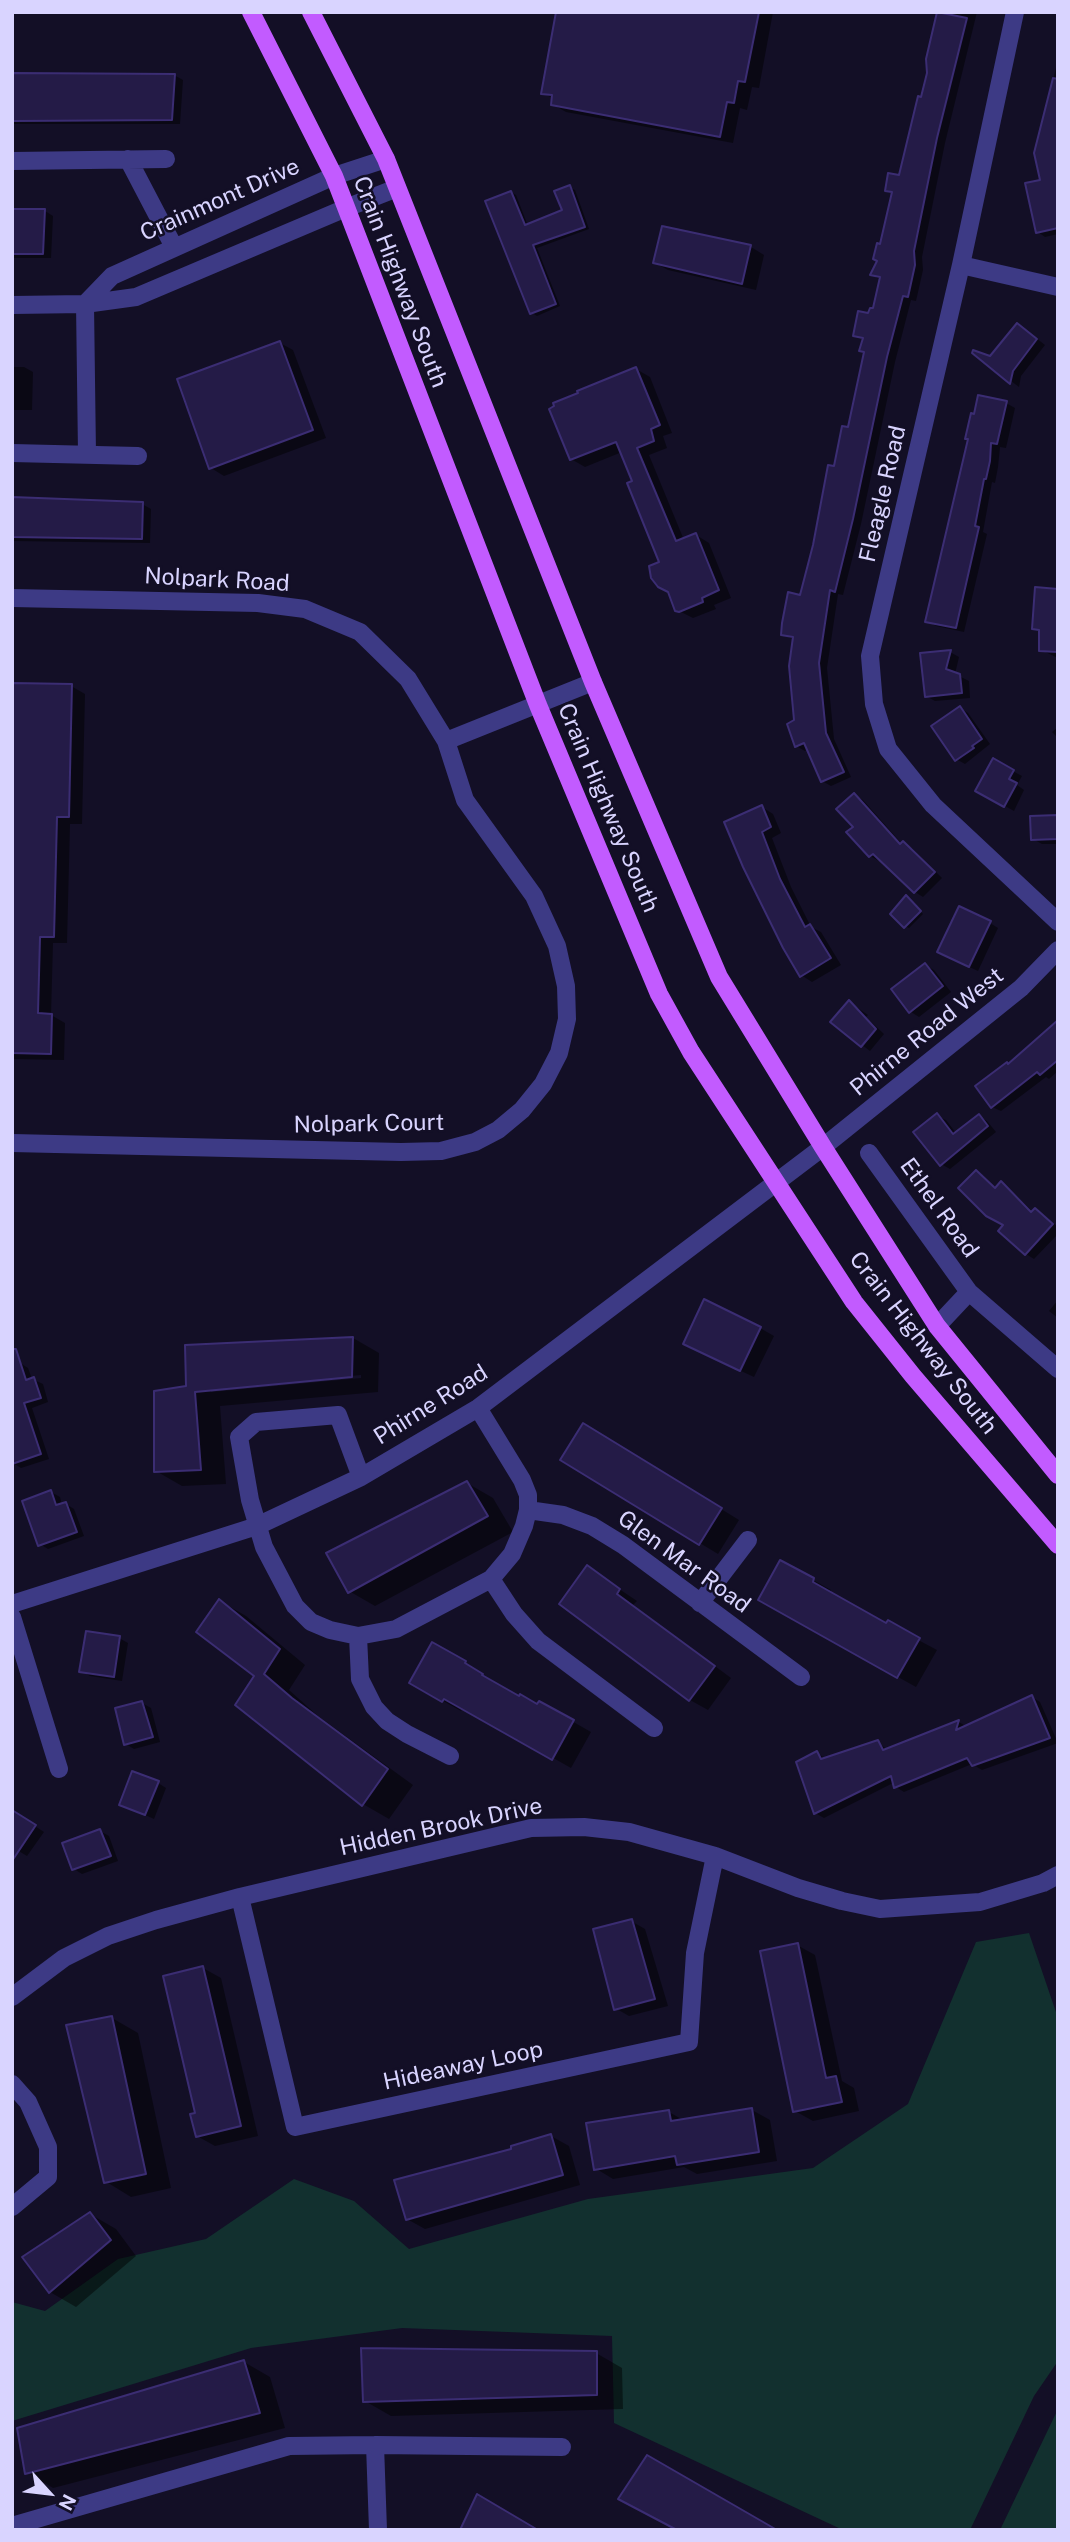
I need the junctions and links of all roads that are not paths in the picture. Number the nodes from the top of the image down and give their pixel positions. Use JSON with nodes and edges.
{"nodes":[{"id":1,"x":251,"y":12,"type":"edge"},
{"id":2,"x":311,"y":12,"type":"edge"},
{"id":3,"x":1015,"y":12,"type":"edge"},
{"id":4,"x":128,"y":159,"type":"junction"},
{"id":5,"x":166,"y":159,"type":"dead end"},
{"id":6,"x":386,"y":159,"type":"junction"},
{"id":7,"x":12,"y":161,"type":"edge"},
{"id":8,"x":334,"y":176,"type":"junction"},
{"id":9,"x":397,"y":188,"type":"junction"},
{"id":10,"x":346,"y":208,"type":"junction"},
{"id":11,"x":174,"y":247,"type":"junction"},
{"id":12,"x":961,"y":265,"type":"junction"},
{"id":13,"x":1058,"y":287,"type":"edge"},
{"id":14,"x":85,"y":304,"type":"junction"},
{"id":15,"x":12,"y":305,"type":"edge"},
{"id":16,"x":12,"y":453,"type":"edge"},
{"id":17,"x":87,"y":454,"type":"junction"},
{"id":18,"x":138,"y":456,"type":"dead end"},
{"id":19,"x":12,"y":598,"type":"edge"},
{"id":20,"x":593,"y":682,"type":"junction"},
{"id":21,"x":538,"y":705,"type":"junction"},
{"id":22,"x":446,"y":741,"type":"junction"},
{"id":23,"x":1058,"y":922,"type":"edge"},
{"id":24,"x":1058,"y":950,"type":"edge"},
{"id":25,"x":12,"y":1143,"type":"edge"},
{"id":26,"x":823,"y":1147,"type":"junction"},
{"id":27,"x":869,"y":1153,"type":"dead end"},
{"id":28,"x":776,"y":1182,"type":"junction"},
{"id":29,"x":969,"y":1292,"type":"junction"},
{"id":30,"x":937,"y":1326,"type":"junction"},
{"id":31,"x":1058,"y":1369,"type":"edge"},
{"id":32,"x":478,"y":1408,"type":"junction"},
{"id":33,"x":1058,"y":1475,"type":"edge"},
{"id":34,"x":361,"y":1477,"type":"junction"},
{"id":35,"x":528,"y":1510,"type":"junction"},
{"id":36,"x":257,"y":1526,"type":"junction"},
{"id":37,"x":748,"y":1540,"type":"dead end"},
{"id":38,"x":1058,"y":1545,"type":"edge"},
{"id":39,"x":491,"y":1579,"type":"junction"},
{"id":40,"x":700,"y":1603,"type":"junction"},
{"id":41,"x":12,"y":1604,"type":"edge"},
{"id":42,"x":12,"y":1617,"type":"edge"},
{"id":43,"x":358,"y":1636,"type":"junction"},
{"id":44,"x":801,"y":1677,"type":"dead end"},
{"id":45,"x":654,"y":1728,"type":"dead end"},
{"id":46,"x":450,"y":1756,"type":"dead end"},
{"id":47,"x":60,"y":1769,"type":"dead end"},
{"id":48,"x":715,"y":1856,"type":"junction"},
{"id":49,"x":1058,"y":1875,"type":"edge"},
{"id":50,"x":240,"y":1897,"type":"junction"},
{"id":51,"x":12,"y":1997,"type":"edge"},
{"id":52,"x":12,"y":2084,"type":"edge"},
{"id":53,"x":12,"y":2207,"type":"edge"},
{"id":54,"x":375,"y":2445,"type":"junction"},
{"id":55,"x":562,"y":2447,"type":"dead end"},
{"id":56,"x":12,"y":2526,"type":"edge"},
{"id":57,"x":378,"y":2530,"type":"edge"}],
"edges":[{"from":1,"to":8,"type":"main road","name":"Crain Highway South"},
{"from":2,"to":6,"type":"main road","name":"Crain Highway South"},
{"from":3,"to":12,"type":"street","name":"Fleagle Road"},
{"from":4,"to":5,"type":"street"},
{"from":4,"to":7,"type":"street"},
{"from":4,"to":11,"type":"street"},
{"from":6,"to":8,"type":"street","name":"Crainmont Drive"},
{"from":6,"to":9,"type":"main road","name":"Crain Highway South"},
{"from":8,"to":10,"type":"main road","name":"Crain Highway South"},
{"from":8,"to":11,"type":"street","name":"Crainmont Drive"},
{"from":9,"to":10,"type":"street"},
{"from":9,"to":20,"type":"main road","name":"Crain Highway South"},
{"from":10,"to":14,"type":"street"},
{"from":10,"to":21,"type":"main road","name":"Crain Highway South"},
{"from":11,"to":14,"type":"street","name":"Crainmont Drive"},
{"from":12,"to":13,"type":"street"},
{"from":12,"to":23,"type":"street","name":"Fleagle Road"},
{"from":14,"to":15,"type":"street"},
{"from":14,"to":17,"type":"street"},
{"from":16,"to":17,"type":"street"},
{"from":17,"to":18,"type":"street"},
{"from":19,"to":22,"type":"street","name":"Nolpark Road"},
{"from":20,"to":21,"type":"street"},
{"from":20,"to":26,"type":"main road","name":"Crain Highway South"},
{"from":21,"to":22,"type":"street"},
{"from":21,"to":28,"type":"main road","name":"Crain Highway South"},
{"from":22,"to":25,"type":"street","name":"Nolpark Court"},
{"from":24,"to":26,"type":"street","name":"Phirne Road West"},
{"from":26,"to":28,"type":"street","name":"Phirne Road"},
{"from":26,"to":30,"type":"main road","name":"Crain Highway South"},
{"from":27,"to":29,"type":"street","name":"Ethel Road"},
{"from":28,"to":32,"type":"street","name":"Phirne Road"},
{"from":28,"to":38,"type":"main road","name":"Crain Highway South"},
{"from":29,"to":30,"type":"street","name":"Ethel Road"},
{"from":29,"to":31,"type":"street","name":"Ethel Road"},
{"from":30,"to":33,"type":"main road","name":"Crain Highway South"},
{"from":32,"to":34,"type":"street","name":"Phirne Road"},
{"from":32,"to":35,"type":"street"},
{"from":34,"to":36,"type":"street","name":"Phirne Road"},
{"from":34,"to":36,"type":"street"},
{"from":35,"to":39,"type":"street"},
{"from":35,"to":40,"type":"street","name":"Glen Mar Road"},
{"from":36,"to":41,"type":"street","name":"Phirne Road"},
{"from":36,"to":43,"type":"street"},
{"from":37,"to":40,"type":"street"},
{"from":39,"to":43,"type":"street"},
{"from":39,"to":45,"type":"street"},
{"from":40,"to":44,"type":"street","name":"Glen Mar Road"},
{"from":42,"to":47,"type":"street"},
{"from":43,"to":46,"type":"street"},
{"from":48,"to":49,"type":"street","name":"Hidden Brook Drive"},
{"from":48,"to":50,"type":"street","name":"Hidden Brook Drive"},
{"from":48,"to":50,"type":"street","name":"Hideaway Loop"},
{"from":50,"to":51,"type":"street","name":"Hidden Brook Drive"},
{"from":52,"to":53,"type":"street"},
{"from":54,"to":55,"type":"street"},
{"from":54,"to":56,"type":"street"},
{"from":54,"to":57,"type":"street"}]}
